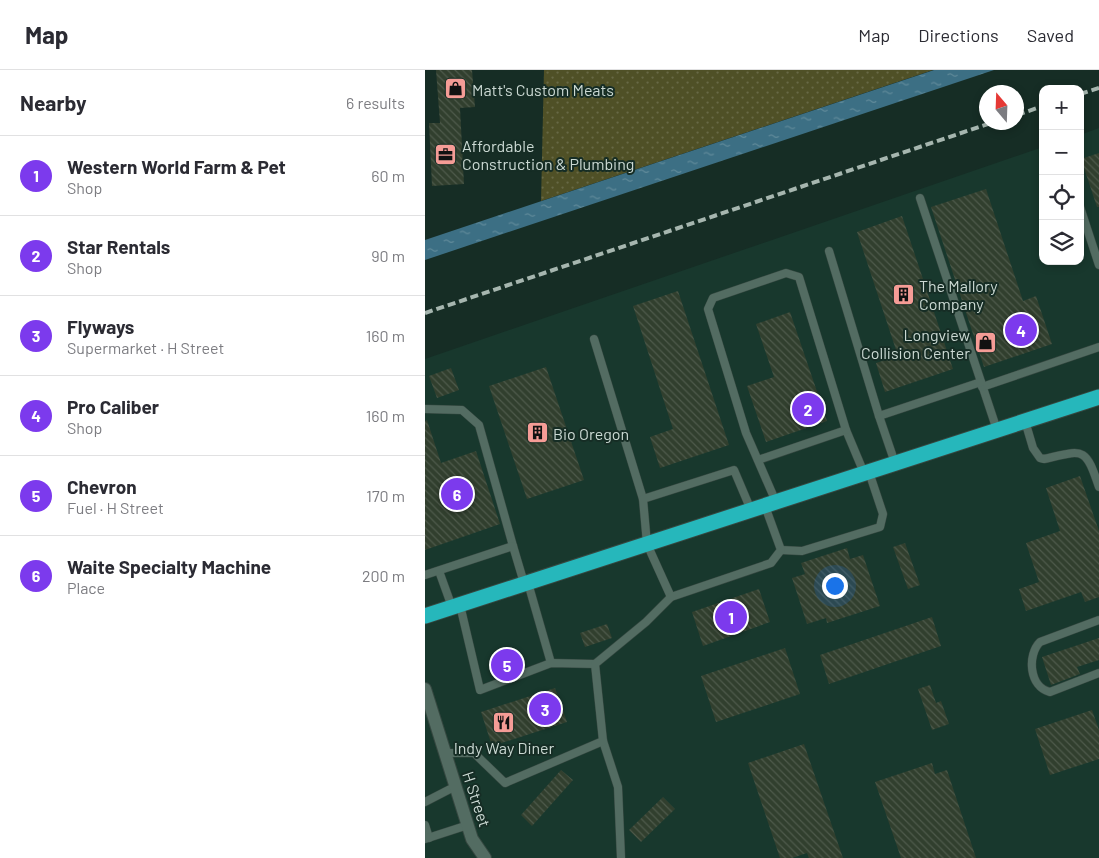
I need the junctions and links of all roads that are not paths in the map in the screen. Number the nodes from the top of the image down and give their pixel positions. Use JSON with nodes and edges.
{"nodes":[{"id":1,"x":920,"y":198,"type":"dead end"},
{"id":2,"x":1084,"y":219,"type":"edge"},
{"id":3,"x":829,"y":251,"type":"dead end"},
{"id":4,"x":1099,"y":265,"type":"edge"},
{"id":5,"x":594,"y":339,"type":"dead end"},
{"id":6,"x":1099,"y":347,"type":"edge"},
{"id":7,"x":982,"y":385,"type":"junction"},
{"id":8,"x":1099,"y":397,"type":"edge"},
{"id":9,"x":425,"y":409,"type":"edge"},
{"id":10,"x":879,"y":416,"type":"junction"},
{"id":11,"x":1025,"y":421,"type":"junction"},
{"id":12,"x":846,"y":430,"type":"junction"},
{"id":13,"x":997,"y":430,"type":"junction"},
{"id":14,"x":758,"y":460,"type":"junction"},
{"id":15,"x":895,"y":463,"type":"junction"},
{"id":16,"x":866,"y":473,"type":"junction"},
{"id":17,"x":1099,"y":487,"type":"edge"},
{"id":18,"x":643,"y":499,"type":"junction"},
{"id":19,"x":764,"y":506,"type":"junction"},
{"id":20,"x":647,"y":544,"type":"junction"},
{"id":21,"x":513,"y":546,"type":"junction"},
{"id":22,"x":781,"y":550,"type":"junction"},
{"id":23,"x":439,"y":571,"type":"junction"},
{"id":24,"x":425,"y":575,"type":"edge"},
{"id":25,"x":526,"y":583,"type":"junction"},
{"id":26,"x":671,"y":597,"type":"junction"},
{"id":27,"x":456,"y":606,"type":"junction"},
{"id":28,"x":425,"y":616,"type":"edge"},
{"id":29,"x":1099,"y":620,"type":"edge"},
{"id":30,"x":551,"y":663,"type":"junction"},
{"id":31,"x":595,"y":664,"type":"junction"},
{"id":32,"x":1099,"y":673,"type":"edge"},
{"id":33,"x":425,"y":690,"type":"edge"},
{"id":34,"x":603,"y":741,"type":"junction"},
{"id":35,"x":445,"y":754,"type":"junction"},
{"id":36,"x":456,"y":786,"type":"junction"},
{"id":37,"x":425,"y":802,"type":"edge"},
{"id":38,"x":425,"y":825,"type":"edge"},
{"id":39,"x":468,"y":825,"type":"junction"},
{"id":40,"x":427,"y":838,"type":"edge"},
{"id":41,"x":485,"y":858,"type":"edge"},
{"id":42,"x":622,"y":858,"type":"edge"}],
"edges":[{"from":1,"to":7,"type":"lane"},
{"from":2,"to":4,"type":"lane"},
{"from":3,"to":10,"type":"lane"},
{"from":5,"to":18,"type":"lane"},
{"from":6,"to":7,"type":"lane"},
{"from":7,"to":10,"type":"lane"},
{"from":7,"to":13,"type":"lane"},
{"from":8,"to":11,"type":"highway"},
{"from":9,"to":21,"type":"lane"},
{"from":10,"to":15,"type":"lane"},
{"from":11,"to":13,"type":"highway"},
{"from":11,"to":17,"type":"lane"},
{"from":12,"to":14,"type":"lane"},
{"from":12,"to":14,"type":"lane"},
{"from":12,"to":16,"type":"lane"},
{"from":13,"to":15,"type":"highway"},
{"from":14,"to":19,"type":"lane"},
{"from":15,"to":16,"type":"highway"},
{"from":16,"to":19,"type":"highway"},
{"from":16,"to":22,"type":"lane"},
{"from":18,"to":19,"type":"lane"},
{"from":18,"to":20,"type":"lane"},
{"from":19,"to":20,"type":"highway"},
{"from":19,"to":22,"type":"lane"},
{"from":20,"to":25,"type":"highway"},
{"from":20,"to":26,"type":"lane"},
{"from":21,"to":23,"type":"lane"},
{"from":21,"to":25,"type":"lane"},
{"from":22,"to":26,"type":"lane"},
{"from":23,"to":24,"type":"lane"},
{"from":23,"to":27,"type":"lane"},
{"from":25,"to":27,"type":"highway"},
{"from":25,"to":30,"type":"lane"},
{"from":26,"to":31,"type":"lane"},
{"from":27,"to":28,"type":"highway"},
{"from":27,"to":30,"type":"lane"},
{"from":29,"to":32,"type":"lane"},
{"from":30,"to":31,"type":"lane"},
{"from":31,"to":34,"type":"lane"},
{"from":33,"to":35,"type":"street","name":"H Street"},
{"from":34,"to":35,"type":"lane"},
{"from":34,"to":42,"type":"lane"},
{"from":35,"to":36,"type":"street","name":"H Street"},
{"from":36,"to":37,"type":"lane"},
{"from":36,"to":39,"type":"street","name":"H Street"},
{"from":38,"to":40,"type":"lane"},
{"from":39,"to":40,"type":"lane"},
{"from":39,"to":41,"type":"street","name":"H Street"}]}
